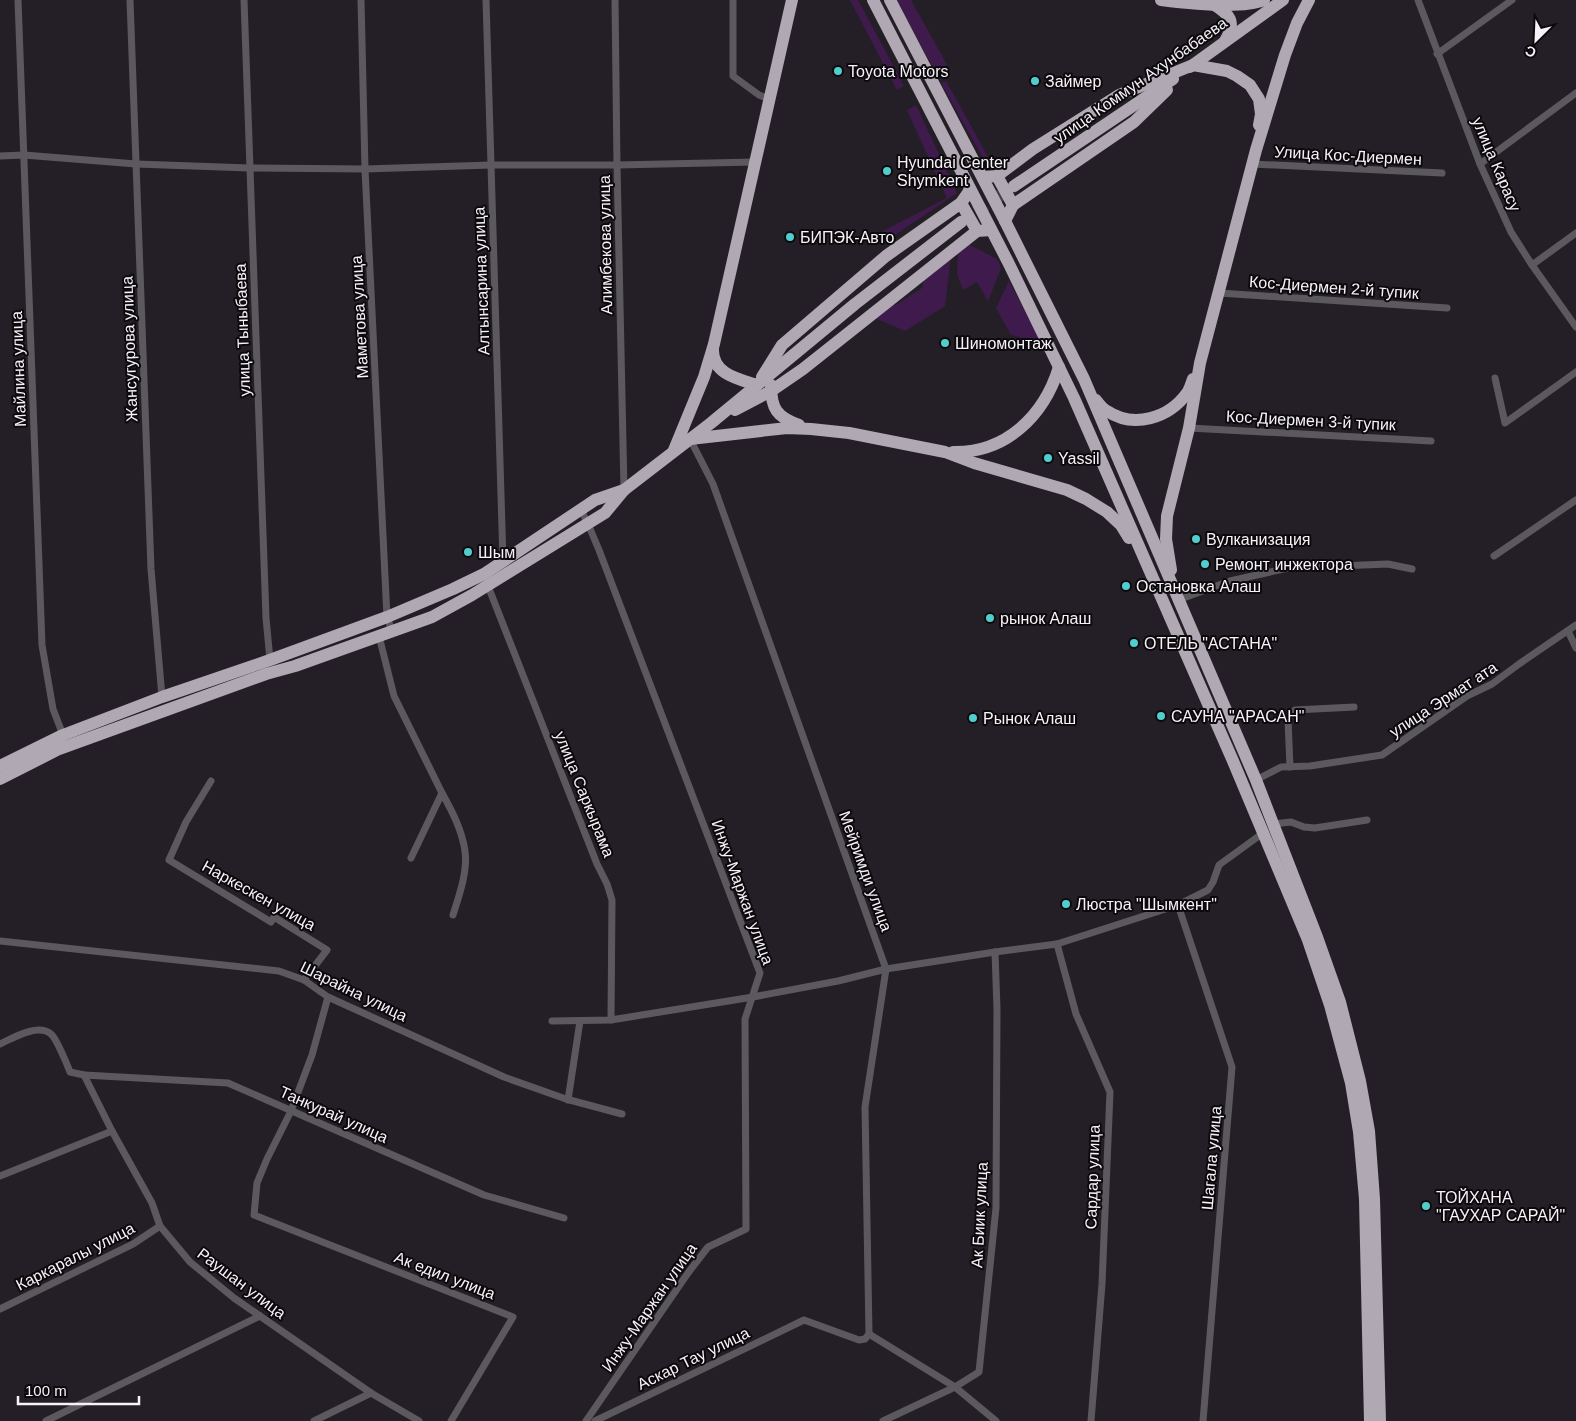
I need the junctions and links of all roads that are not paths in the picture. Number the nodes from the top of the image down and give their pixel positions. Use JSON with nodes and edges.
{"nodes":[{"id":1,"x":18,"y":0,"type":"edge"},
{"id":2,"x":130,"y":0,"type":"edge"},
{"id":3,"x":244,"y":0,"type":"edge"},
{"id":4,"x":361,"y":0,"type":"edge"},
{"id":5,"x":486,"y":0,"type":"edge"},
{"id":6,"x":615,"y":0,"type":"edge"},
{"id":7,"x":733,"y":0,"type":"edge"},
{"id":8,"x":792,"y":0,"type":"edge"},
{"id":9,"x":872,"y":0,"type":"edge"},
{"id":10,"x":890,"y":0,"type":"edge"},
{"id":11,"x":1161,"y":0,"type":"edge"},
{"id":12,"x":1264,"y":0,"type":"edge"},
{"id":13,"x":1284,"y":0,"type":"edge"},
{"id":14,"x":1309,"y":0,"type":"edge"},
{"id":15,"x":1418,"y":0,"type":"edge"},
{"id":16,"x":1512,"y":0,"type":"edge"},
{"id":17,"x":1213,"y":4,"type":"junction"},
{"id":18,"x":1224,"y":43,"type":"junction"},
{"id":19,"x":1438,"y":54,"type":"junction"},
{"id":20,"x":1193,"y":66,"type":"junction"},
{"id":21,"x":1576,"y":93,"type":"edge"},
{"id":22,"x":769,"y":99,"type":"junction"},
{"id":23,"x":1256,"y":150,"type":"junction"},
{"id":24,"x":0,"y":156,"type":"edge"},
{"id":25,"x":24,"y":156,"type":"junction"},
{"id":26,"x":755,"y":162,"type":"junction"},
{"id":27,"x":136,"y":164,"type":"junction"},
{"id":28,"x":1252,"y":164,"type":"junction"},
{"id":29,"x":1480,"y":164,"type":"junction"},
{"id":30,"x":491,"y":165,"type":"junction"},
{"id":31,"x":617,"y":165,"type":"junction"},
{"id":32,"x":249,"y":168,"type":"junction"},
{"id":33,"x":365,"y":169,"type":"junction"},
{"id":34,"x":1442,"y":173,"type":"dead end"},
{"id":35,"x":997,"y":176,"type":"junction"},
{"id":36,"x":983,"y":177,"type":"junction"},
{"id":37,"x":1014,"y":186,"type":"tunnel mouth"},
{"id":38,"x":970,"y":190,"type":"junction"},
{"id":39,"x":961,"y":203,"type":"junction"},
{"id":40,"x":1013,"y":205,"type":"junction"},
{"id":41,"x":1005,"y":220,"type":"junction"},
{"id":42,"x":961,"y":222,"type":"tunnel mouth"},
{"id":43,"x":990,"y":230,"type":"junction"},
{"id":44,"x":977,"y":231,"type":"junction"},
{"id":45,"x":1576,"y":233,"type":"edge"},
{"id":46,"x":1532,"y":265,"type":"junction"},
{"id":47,"x":1218,"y":293,"type":"junction"},
{"id":48,"x":1447,"y":308,"type":"dead end"},
{"id":49,"x":1576,"y":327,"type":"edge"},
{"id":50,"x":714,"y":344,"type":"junction"},
{"id":51,"x":1200,"y":363,"type":"junction"},
{"id":52,"x":1059,"y":367,"type":"junction"},
{"id":53,"x":1576,"y":372,"type":"edge"},
{"id":54,"x":771,"y":374,"type":"junction"},
{"id":55,"x":1496,"y":378,"type":"dead end"},
{"id":56,"x":757,"y":385,"type":"junction"},
{"id":57,"x":771,"y":391,"type":"junction"},
{"id":58,"x":1091,"y":396,"type":"junction"},
{"id":59,"x":711,"y":423,"type":"junction"},
{"id":60,"x":1189,"y":428,"type":"junction"},
{"id":61,"x":811,"y":429,"type":"junction"},
{"id":62,"x":690,"y":439,"type":"junction"},
{"id":63,"x":1431,"y":440,"type":"dead end"},
{"id":64,"x":674,"y":450,"type":"junction"},
{"id":65,"x":945,"y":452,"type":"junction"},
{"id":66,"x":624,"y":490,"type":"junction"},
{"id":67,"x":1576,"y":500,"type":"edge"},
{"id":68,"x":580,"y":510,"type":"junction"},
{"id":69,"x":588,"y":524,"type":"junction"},
{"id":70,"x":1494,"y":556,"type":"dead end"},
{"id":71,"x":503,"y":561,"type":"junction"},
{"id":72,"x":1412,"y":569,"type":"dead end"},
{"id":73,"x":1154,"y":580,"type":"junction"},
{"id":74,"x":488,"y":586,"type":"junction"},
{"id":75,"x":1173,"y":587,"type":"junction"},
{"id":76,"x":1178,"y":600,"type":"junction"},
{"id":77,"x":387,"y":617,"type":"junction"},
{"id":78,"x":1576,"y":625,"type":"edge"},
{"id":79,"x":392,"y":631,"type":"junction"},
{"id":80,"x":1568,"y":632,"type":"junction"},
{"id":81,"x":379,"y":636,"type":"junction"},
{"id":82,"x":1576,"y":648,"type":"edge"},
{"id":83,"x":270,"y":660,"type":"junction"},
{"id":84,"x":162,"y":697,"type":"junction"},
{"id":85,"x":1354,"y":708,"type":"dead end"},
{"id":86,"x":64,"y":735,"type":"junction"},
{"id":87,"x":0,"y":766,"type":"edge"},
{"id":88,"x":1290,"y":767,"type":"junction"},
{"id":89,"x":0,"y":779,"type":"edge"},
{"id":90,"x":1256,"y":780,"type":"junction"},
{"id":91,"x":211,"y":781,"type":"dead end"},
{"id":92,"x":442,"y":793,"type":"junction"},
{"id":93,"x":1367,"y":820,"type":"dead end"},
{"id":94,"x":1273,"y":824,"type":"junction"},
{"id":95,"x":1263,"y":833,"type":"junction"},
{"id":96,"x":410,"y":858,"type":"dead end"},
{"id":97,"x":1178,"y":905,"type":"junction"},
{"id":98,"x":453,"y":915,"type":"dead end"},
{"id":99,"x":0,"y":941,"type":"edge"},
{"id":100,"x":1057,"y":944,"type":"junction"},
{"id":101,"x":995,"y":952,"type":"junction"},
{"id":102,"x":886,"y":969,"type":"junction"},
{"id":103,"x":304,"y":980,"type":"junction"},
{"id":104,"x":328,"y":997,"type":"junction"},
{"id":105,"x":753,"y":997,"type":"junction"},
{"id":106,"x":611,"y":1020,"type":"junction"},
{"id":107,"x":552,"y":1021,"type":"dead end"},
{"id":108,"x":580,"y":1021,"type":"junction"},
{"id":109,"x":0,"y":1044,"type":"edge"},
{"id":110,"x":84,"y":1075,"type":"junction"},
{"id":111,"x":568,"y":1100,"type":"junction"},
{"id":112,"x":291,"y":1111,"type":"junction"},
{"id":113,"x":622,"y":1114,"type":"dead end"},
{"id":114,"x":112,"y":1132,"type":"junction"},
{"id":115,"x":0,"y":1176,"type":"edge"},
{"id":116,"x":564,"y":1218,"type":"dead end"},
{"id":117,"x":160,"y":1226,"type":"junction"},
{"id":118,"x":0,"y":1309,"type":"edge"},
{"id":119,"x":260,"y":1316,"type":"junction"},
{"id":120,"x":869,"y":1334,"type":"junction"},
{"id":121,"x":955,"y":1387,"type":"junction"},
{"id":122,"x":371,"y":1393,"type":"junction"},
{"id":123,"x":46,"y":1421,"type":"edge"},
{"id":124,"x":314,"y":1421,"type":"edge"},
{"id":125,"x":419,"y":1421,"type":"edge"},
{"id":126,"x":451,"y":1421,"type":"edge"},
{"id":127,"x":586,"y":1421,"type":"edge"},
{"id":128,"x":595,"y":1421,"type":"edge"},
{"id":129,"x":883,"y":1421,"type":"edge"},
{"id":130,"x":996,"y":1421,"type":"edge"},
{"id":131,"x":1091,"y":1421,"type":"edge"},
{"id":132,"x":1203,"y":1421,"type":"edge"},
{"id":133,"x":1370,"y":1421,"type":"edge"},
{"id":134,"x":1380,"y":1421,"type":"edge"}],
"edges":[{"from":1,"to":25,"type":"street","name":"Майлина улица"},
{"from":2,"to":27,"type":"street","name":"Жансугурова улица"},
{"from":3,"to":32,"type":"street","name":"улица Тыныбаева"},
{"from":4,"to":33,"type":"street","name":"Маметова улица"},
{"from":5,"to":30,"type":"street","name":"Алтынсарина улица"},
{"from":6,"to":31,"type":"street","name":"Алимбекова улица"},
{"from":7,"to":22,"type":"street"},
{"from":8,"to":22,"type":"highway"},
{"from":9,"to":38,"type":"highway"},
{"from":10,"to":36,"type":"highway"},
{"from":11,"to":17,"type":"highway"},
{"from":12,"to":17,"type":"highway"},
{"from":13,"to":18,"type":"highway","name":"улица Коммун Ахунбабаева"},
{"from":14,"to":23,"type":"highway"},
{"from":15,"to":19,"type":"street","name":"улица Карасу"},
{"from":16,"to":19,"type":"street"},
{"from":17,"to":18,"type":"highway"},
{"from":18,"to":20,"type":"highway","name":"улица Коммун Ахунбабаева"},
{"from":19,"to":29,"type":"street","name":"улица Карасу"},
{"from":20,"to":23,"type":"highway"},
{"from":20,"to":35,"type":"highway"},
{"from":20,"to":37,"type":"highway","name":"улица Коммун Ахунбабаева"},
{"from":20,"to":40,"type":"highway"},
{"from":21,"to":29,"type":"street"},
{"from":22,"to":26,"type":"highway"},
{"from":23,"to":28,"type":"highway"},
{"from":24,"to":25,"type":"street"},
{"from":25,"to":27,"type":"street"},
{"from":25,"to":86,"type":"street","name":"Майлина улица"},
{"from":26,"to":31,"type":"street"},
{"from":26,"to":50,"type":"highway"},
{"from":27,"to":32,"type":"street"},
{"from":27,"to":84,"type":"street","name":"Жансугурова улица"},
{"from":28,"to":34,"type":"street","name":"Улица Кос-Диермен"},
{"from":28,"to":47,"type":"highway"},
{"from":29,"to":46,"type":"street","name":"улица Карасу"},
{"from":30,"to":31,"type":"street"},
{"from":30,"to":33,"type":"street"},
{"from":30,"to":71,"type":"street","name":"Алтынсарина улица"},
{"from":31,"to":66,"type":"street","name":"Алимбекова улица"},
{"from":32,"to":33,"type":"street"},
{"from":32,"to":83,"type":"street","name":"улица Тыныбаева"},
{"from":33,"to":77,"type":"street","name":"Маметова улица"},
{"from":35,"to":36,"type":"highway"},
{"from":35,"to":40,"type":"highway"},
{"from":36,"to":41,"type":"highway"},
{"from":38,"to":39,"type":"highway"},
{"from":38,"to":43,"type":"highway"},
{"from":39,"to":44,"type":"highway"},
{"from":39,"to":56,"type":"highway"},
{"from":40,"to":41,"type":"highway"},
{"from":41,"to":58,"type":"highway"},
{"from":42,"to":54,"type":"highway"},
{"from":43,"to":44,"type":"highway"},
{"from":43,"to":52,"type":"highway"},
{"from":44,"to":57,"type":"highway"},
{"from":45,"to":46,"type":"street"},
{"from":46,"to":49,"type":"street","name":"улица Карасу"},
{"from":47,"to":48,"type":"street","name":"Кос-Диермен 2-й тупик"},
{"from":47,"to":51,"type":"highway"},
{"from":50,"to":56,"type":"highway"},
{"from":50,"to":64,"type":"highway"},
{"from":51,"to":58,"type":"highway"},
{"from":51,"to":60,"type":"highway"},
{"from":52,"to":65,"type":"highway"},
{"from":52,"to":73,"type":"highway"},
{"from":53,"to":55,"type":"street"},
{"from":54,"to":56,"type":"highway"},
{"from":54,"to":57,"type":"highway"},
{"from":56,"to":59,"type":"highway"},
{"from":57,"to":59,"type":"highway"},
{"from":57,"to":61,"type":"highway"},
{"from":58,"to":75,"type":"highway"},
{"from":59,"to":62,"type":"highway"},
{"from":60,"to":63,"type":"street","name":"Кос-Диермен 3-й тупик"},
{"from":60,"to":75,"type":"highway"},
{"from":61,"to":62,"type":"highway"},
{"from":61,"to":65,"type":"highway"},
{"from":62,"to":64,"type":"highway"},
{"from":62,"to":102,"type":"street","name":"Мейримди улица"},
{"from":64,"to":66,"type":"highway"},
{"from":65,"to":73,"type":"highway"},
{"from":66,"to":68,"type":"highway"},
{"from":66,"to":69,"type":"highway"},
{"from":67,"to":70,"type":"street"},
{"from":68,"to":69,"type":"street","name":"Инжу-Маржан улица"},
{"from":68,"to":71,"type":"highway"},
{"from":69,"to":74,"type":"highway"},
{"from":69,"to":105,"type":"street","name":"Инжу-Маржан улица"},
{"from":71,"to":77,"type":"highway"},
{"from":72,"to":76,"type":"street"},
{"from":73,"to":95,"type":"highway"},
{"from":74,"to":79,"type":"highway"},
{"from":74,"to":106,"type":"street","name":"улица Саркырама"},
{"from":75,"to":76,"type":"highway"},
{"from":76,"to":90,"type":"highway"},
{"from":77,"to":79,"type":"street","name":"Маметова улица"},
{"from":77,"to":83,"type":"highway"},
{"from":78,"to":80,"type":"street","name":"улица Эрмат ата"},
{"from":79,"to":81,"type":"highway"},
{"from":80,"to":82,"type":"street"},
{"from":80,"to":88,"type":"street","name":"улица Эрмат ата"},
{"from":81,"to":89,"type":"highway"},
{"from":81,"to":92,"type":"street"},
{"from":83,"to":84,"type":"highway"},
{"from":84,"to":86,"type":"highway"},
{"from":85,"to":88,"type":"street"},
{"from":86,"to":87,"type":"highway"},
{"from":88,"to":90,"type":"street","name":"улица Эрмат ата"},
{"from":90,"to":94,"type":"highway"},
{"from":91,"to":103,"type":"street","name":"Наркескен улица"},
{"from":92,"to":96,"type":"street"},
{"from":92,"to":98,"type":"street"},
{"from":93,"to":94,"type":"street"},
{"from":94,"to":134,"type":"highway"},
{"from":95,"to":97,"type":"street"},
{"from":95,"to":133,"type":"highway"},
{"from":97,"to":100,"type":"street"},
{"from":97,"to":132,"type":"street","name":"Шагала улица"},
{"from":99,"to":103,"type":"street","name":"Шарайна улица"},
{"from":100,"to":101,"type":"street"},
{"from":100,"to":131,"type":"street","name":"Сардар улица"},
{"from":101,"to":102,"type":"street"},
{"from":101,"to":121,"type":"street","name":"Ак Биик улица"},
{"from":102,"to":105,"type":"street"},
{"from":102,"to":120,"type":"street","name":"Мейримди улица"},
{"from":103,"to":104,"type":"street","name":"Шарайна улица"},
{"from":104,"to":111,"type":"street","name":"Шарайна улица"},
{"from":104,"to":112,"type":"street"},
{"from":105,"to":106,"type":"street"},
{"from":105,"to":127,"type":"street","name":"Инжу-Маржан улица"},
{"from":106,"to":108,"type":"street"},
{"from":107,"to":108,"type":"street"},
{"from":108,"to":111,"type":"street"},
{"from":109,"to":110,"type":"street"},
{"from":110,"to":112,"type":"street","name":"Танкурай улица"},
{"from":110,"to":114,"type":"street","name":"Раушан улица"},
{"from":111,"to":113,"type":"street","name":"Шарайна улица"},
{"from":112,"to":116,"type":"street","name":"Танкурай улица"},
{"from":112,"to":126,"type":"street","name":"Ак едил улица"},
{"from":114,"to":115,"type":"street"},
{"from":114,"to":117,"type":"street","name":"Раушан улица"},
{"from":117,"to":118,"type":"street","name":"Каркаралы улица"},
{"from":117,"to":119,"type":"street","name":"Раушан улица"},
{"from":119,"to":122,"type":"street","name":"Раушан улица"},
{"from":119,"to":123,"type":"street"},
{"from":120,"to":121,"type":"street"},
{"from":120,"to":128,"type":"street","name":"Аскар Тау улица"},
{"from":121,"to":129,"type":"street","name":"Ак Биик улица"},
{"from":121,"to":130,"type":"street"},
{"from":122,"to":124,"type":"street"},
{"from":122,"to":125,"type":"street","name":"Раушан улица"}]}
